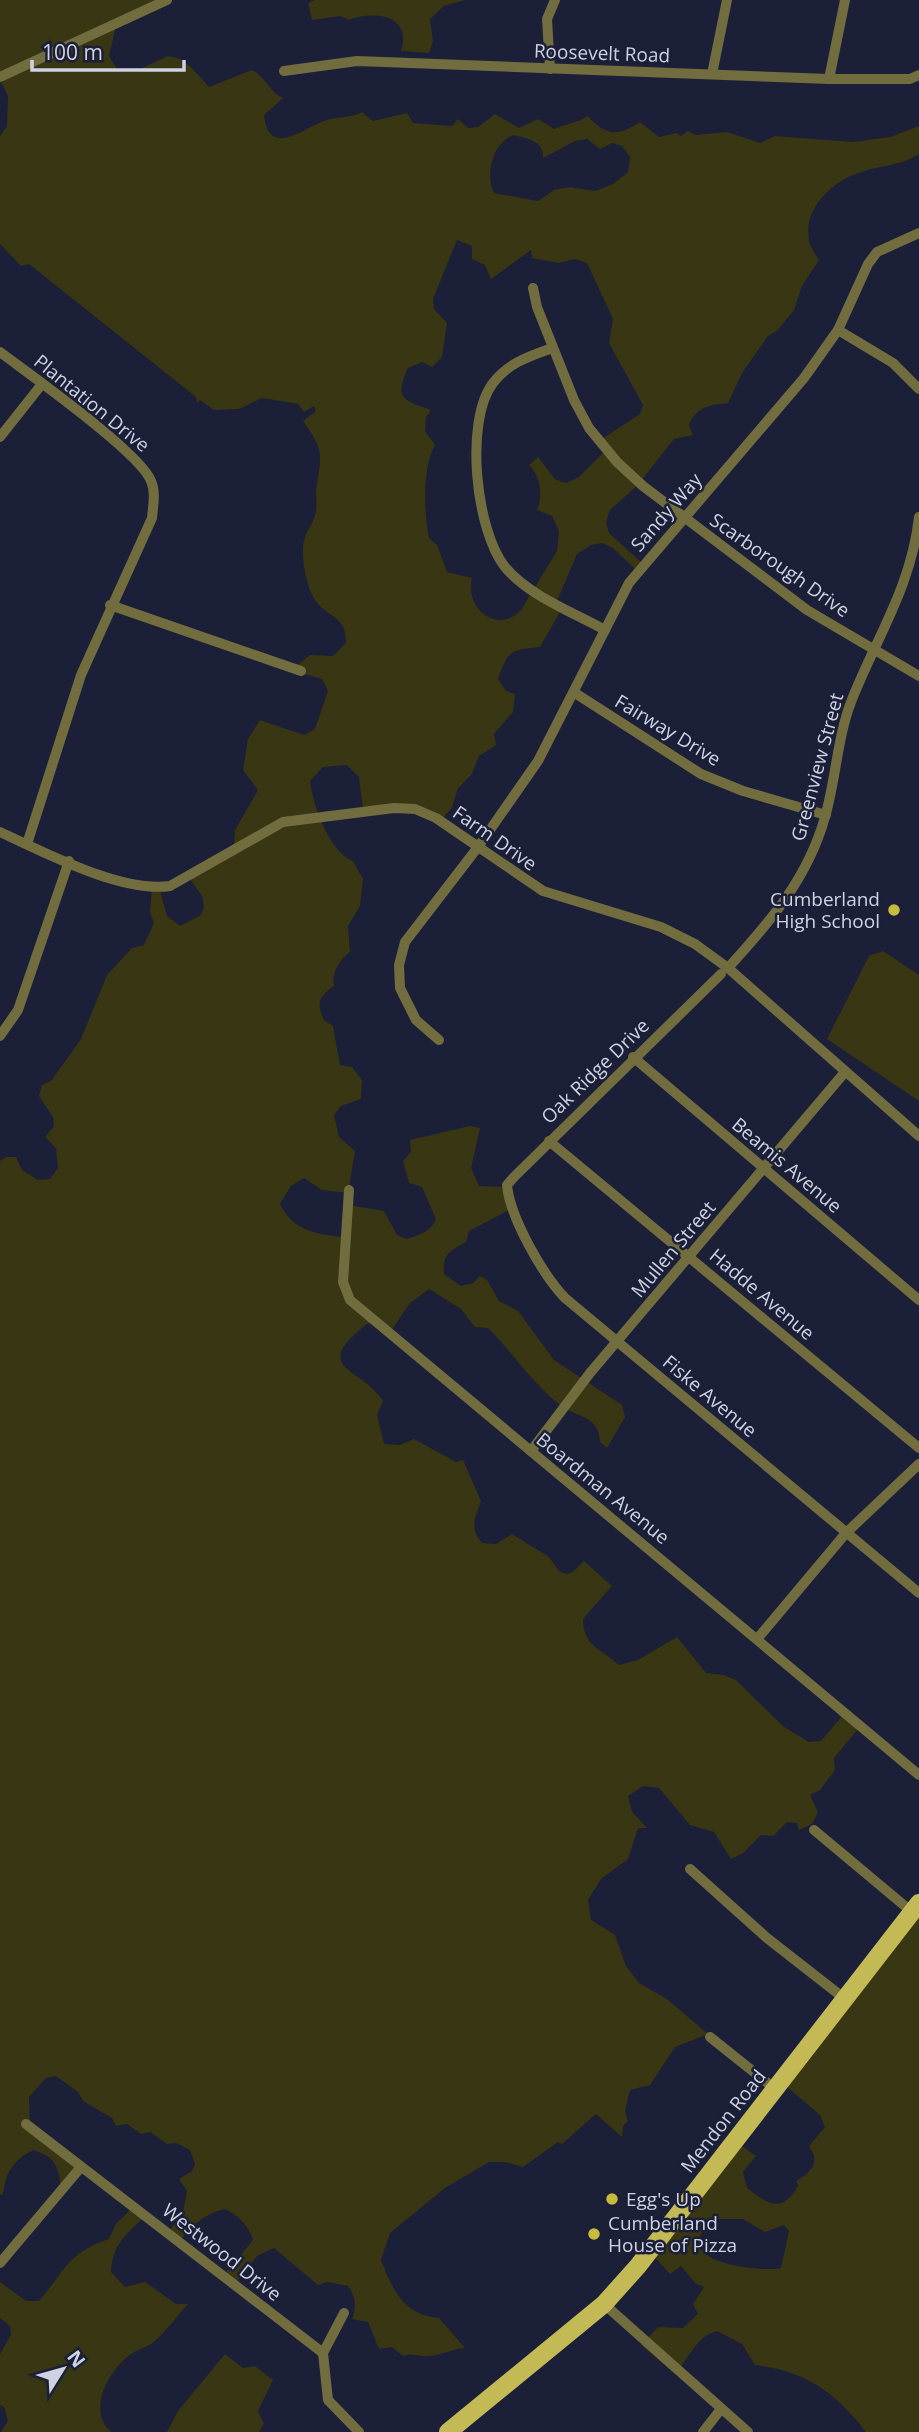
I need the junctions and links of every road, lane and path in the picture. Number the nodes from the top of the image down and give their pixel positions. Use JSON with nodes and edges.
{"nodes":[{"id":1,"x":167,"y":0,"type":"edge"},
{"id":2,"x":555,"y":0,"type":"edge"},
{"id":3,"x":727,"y":0,"type":"edge"},
{"id":4,"x":845,"y":0,"type":"edge"},
{"id":5,"x":550,"y":69,"type":"junction"},
{"id":6,"x":284,"y":71,"type":"dead end"},
{"id":7,"x":712,"y":74,"type":"junction"},
{"id":8,"x":919,"y":75,"type":"edge"},
{"id":9,"x":0,"y":77,"type":"edge"},
{"id":10,"x":829,"y":79,"type":"junction"},
{"id":11,"x":919,"y":233,"type":"edge"},
{"id":12,"x":533,"y":288,"type":"dead end"},
{"id":13,"x":838,"y":330,"type":"junction"},
{"id":14,"x":552,"y":348,"type":"junction"},
{"id":15,"x":0,"y":352,"type":"edge"},
{"id":16,"x":42,"y":384,"type":"junction"},
{"id":17,"x":919,"y":389,"type":"edge"},
{"id":18,"x":0,"y":437,"type":"edge"},
{"id":19,"x":919,"y":517,"type":"edge"},
{"id":20,"x":684,"y":518,"type":"junction"},
{"id":21,"x":110,"y":605,"type":"junction"},
{"id":22,"x":605,"y":629,"type":"junction"},
{"id":23,"x":875,"y":651,"type":"junction"},
{"id":24,"x":301,"y":671,"type":"dead end"},
{"id":25,"x":919,"y":676,"type":"edge"},
{"id":26,"x":575,"y":693,"type":"junction"},
{"id":27,"x":826,"y":815,"type":"junction"},
{"id":28,"x":0,"y":832,"type":"edge"},
{"id":29,"x":27,"y":844,"type":"junction"},
{"id":30,"x":478,"y":847,"type":"junction"},
{"id":31,"x":69,"y":861,"type":"junction"},
{"id":32,"x":724,"y":971,"type":"junction"},
{"id":33,"x":0,"y":1036,"type":"edge"},
{"id":34,"x":439,"y":1040,"type":"dead end"},
{"id":35,"x":634,"y":1057,"type":"junction"},
{"id":36,"x":845,"y":1072,"type":"junction"},
{"id":37,"x":919,"y":1136,"type":"edge"},
{"id":38,"x":549,"y":1141,"type":"junction"},
{"id":39,"x":763,"y":1168,"type":"junction"},
{"id":40,"x":349,"y":1190,"type":"dead end"},
{"id":41,"x":509,"y":1200,"type":"joint"},
{"id":42,"x":690,"y":1257,"type":"junction"},
{"id":43,"x":919,"y":1300,"type":"edge"},
{"id":44,"x":618,"y":1341,"type":"junction"},
{"id":45,"x":919,"y":1448,"type":"edge"},
{"id":46,"x":531,"y":1451,"type":"junction"},
{"id":47,"x":919,"y":1464,"type":"edge"},
{"id":48,"x":846,"y":1534,"type":"junction"},
{"id":49,"x":919,"y":1593,"type":"edge"},
{"id":50,"x":758,"y":1638,"type":"junction"},
{"id":51,"x":919,"y":1775,"type":"edge"},
{"id":52,"x":814,"y":1830,"type":"dead end"},
{"id":53,"x":690,"y":1869,"type":"dead end"},
{"id":54,"x":915,"y":1907,"type":"edge"},
{"id":55,"x":845,"y":1999,"type":"junction"},
{"id":56,"x":710,"y":2036,"type":"dead end"},
{"id":57,"x":775,"y":2089,"type":"junction"},
{"id":58,"x":26,"y":2124,"type":"dead end"},
{"id":59,"x":81,"y":2167,"type":"junction"},
{"id":60,"x":0,"y":2263,"type":"edge"},
{"id":61,"x":604,"y":2304,"type":"junction"},
{"id":62,"x":344,"y":2313,"type":"dead end"},
{"id":63,"x":323,"y":2353,"type":"junction"},
{"id":64,"x":721,"y":2409,"type":"junction"},
{"id":65,"x":348,"y":2423,"type":"junction"},
{"id":66,"x":339,"y":2432,"type":"edge"},
{"id":67,"x":359,"y":2432,"type":"edge"},
{"id":68,"x":448,"y":2432,"type":"edge"},
{"id":69,"x":703,"y":2432,"type":"edge"},
{"id":70,"x":748,"y":2432,"type":"edge"}],
"edges":[{"from":1,"to":9,"type":"street"},
{"from":2,"to":5,"type":"street"},
{"from":3,"to":7,"type":"street"},
{"from":4,"to":10,"type":"street"},
{"from":5,"to":6,"type":"street","name":"Roosevelt Road"},
{"from":5,"to":7,"type":"street","name":"Roosevelt Road"},
{"from":7,"to":10,"type":"street","name":"Roosevelt Road"},
{"from":8,"to":10,"type":"street","name":"Roosevelt Road"},
{"from":11,"to":13,"type":"street","name":"Sandy Way"},
{"from":12,"to":14,"type":"street","name":"Scarborough Drive"},
{"from":13,"to":17,"type":"street"},
{"from":13,"to":20,"type":"street","name":"Sandy Way"},
{"from":14,"to":20,"type":"street","name":"Scarborough Drive"},
{"from":14,"to":22,"type":"street"},
{"from":15,"to":16,"type":"street","name":"Plantation Drive"},
{"from":16,"to":18,"type":"street"},
{"from":16,"to":21,"type":"street","name":"Plantation Drive"},
{"from":19,"to":23,"type":"street","name":"Greenview Street"},
{"from":20,"to":22,"type":"street","name":"Sandy Way"},
{"from":20,"to":23,"type":"street","name":"Scarborough Drive"},
{"from":21,"to":24,"type":"street"},
{"from":21,"to":29,"type":"street","name":"Plantation Drive"},
{"from":22,"to":26,"type":"street","name":"Sandy Way"},
{"from":23,"to":25,"type":"street","name":"Scarborough Drive"},
{"from":23,"to":27,"type":"street","name":"Greenview Street"},
{"from":26,"to":27,"type":"street","name":"Fairway Drive"},
{"from":26,"to":30,"type":"street","name":"Sandy Way"},
{"from":27,"to":32,"type":"street","name":"Greenview Street"},
{"from":28,"to":29,"type":"street","name":"Farm Drive"},
{"from":29,"to":31,"type":"street","name":"Farm Drive"},
{"from":30,"to":31,"type":"street","name":"Farm Drive"},
{"from":30,"to":32,"type":"street","name":"Farm Drive"},
{"from":30,"to":34,"type":"street","name":"Sandy Way"},
{"from":31,"to":33,"type":"street"},
{"from":32,"to":35,"type":"street","name":"Oak Ridge Drive"},
{"from":32,"to":36,"type":"street","name":"Farm Drive"},
{"from":35,"to":38,"type":"street","name":"Oak Ridge Drive"},
{"from":35,"to":39,"type":"street","name":"Beamis Avenue"},
{"from":36,"to":37,"type":"street","name":"Farm Drive"},
{"from":36,"to":39,"type":"street","name":"Mullen Street"},
{"from":38,"to":41,"type":"street","name":"Oak Ridge Drive"},
{"from":38,"to":42,"type":"street","name":"Hadde Avenue"},
{"from":39,"to":42,"type":"street","name":"Mullen Street"},
{"from":39,"to":43,"type":"street","name":"Beamis Avenue"},
{"from":40,"to":46,"type":"street","name":"Boardman Avenue"},
{"from":41,"to":44,"type":"street","name":"Fiske Avenue"},
{"from":42,"to":44,"type":"street","name":"Mullen Street"},
{"from":42,"to":45,"type":"street","name":"Hadde Avenue"},
{"from":44,"to":46,"type":"street","name":"Mullen Street"},
{"from":44,"to":48,"type":"street","name":"Fiske Avenue"},
{"from":46,"to":50,"type":"street","name":"Boardman Avenue"},
{"from":47,"to":48,"type":"street"},
{"from":48,"to":49,"type":"street","name":"Fiske Avenue"},
{"from":48,"to":50,"type":"street"},
{"from":50,"to":51,"type":"street","name":"Boardman Avenue"},
{"from":52,"to":54,"type":"street"},
{"from":53,"to":55,"type":"street"},
{"from":54,"to":55,"type":"main road","name":"Mendon Road"},
{"from":55,"to":57,"type":"main road","name":"Mendon Road"},
{"from":56,"to":57,"type":"street"},
{"from":57,"to":61,"type":"main road","name":"Mendon Road"},
{"from":58,"to":59,"type":"street","name":"Westwood Drive"},
{"from":59,"to":60,"type":"street"},
{"from":59,"to":63,"type":"street","name":"Westwood Drive"},
{"from":61,"to":64,"type":"street"},
{"from":61,"to":68,"type":"main road","name":"Mendon Road"},
{"from":62,"to":63,"type":"street"},
{"from":63,"to":65,"type":"street"},
{"from":64,"to":69,"type":"street"},
{"from":64,"to":70,"type":"street"},
{"from":65,"to":66,"type":"street"},
{"from":65,"to":67,"type":"street"}]}
